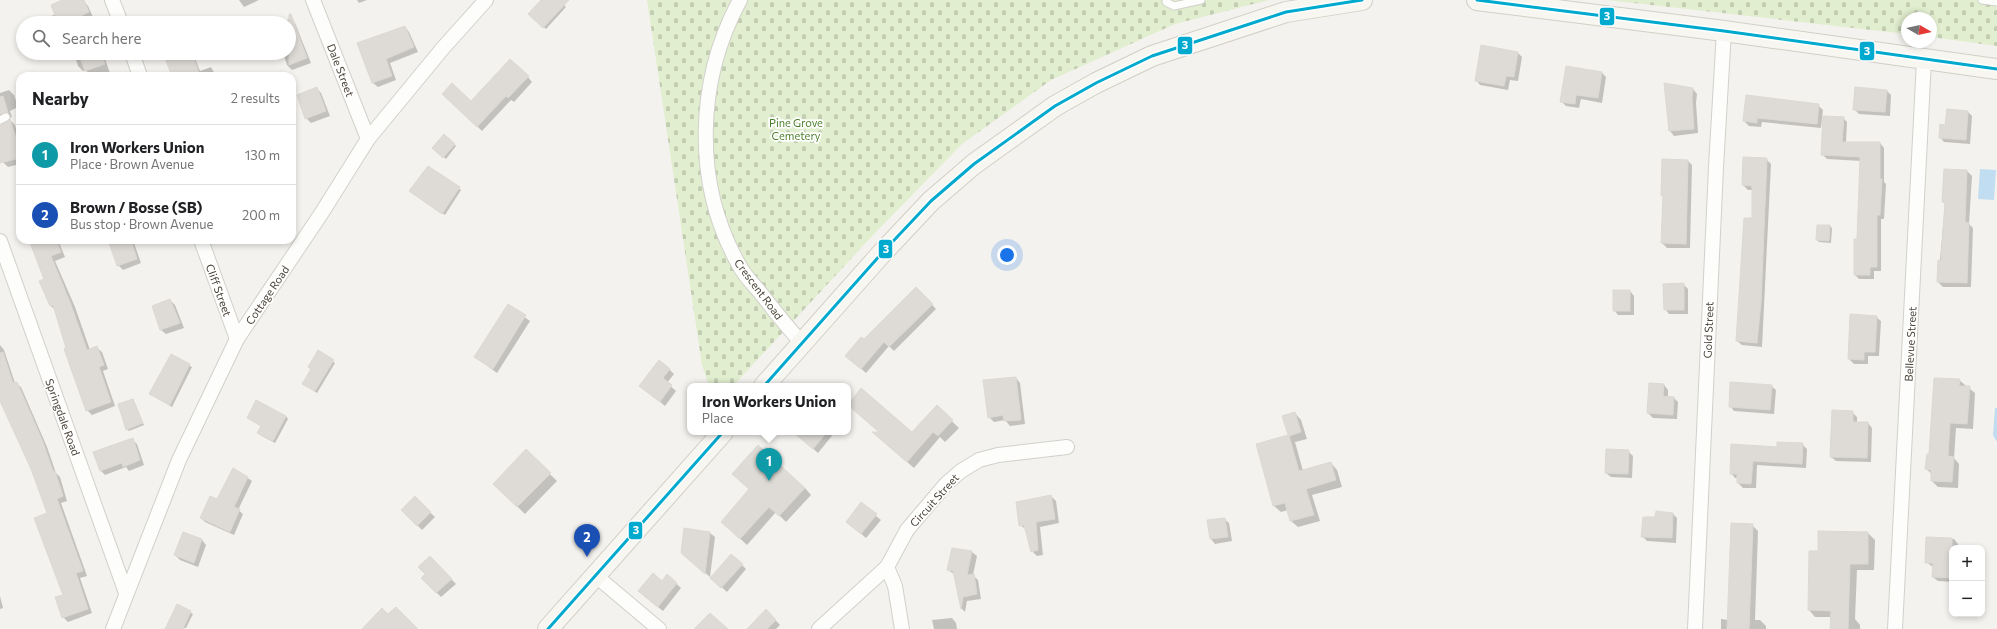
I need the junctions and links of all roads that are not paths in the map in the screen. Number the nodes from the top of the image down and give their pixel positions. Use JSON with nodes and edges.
{"nodes":[{"id":1,"x":112,"y":0,"type":"edge"},
{"id":2,"x":314,"y":0,"type":"edge"},
{"id":3,"x":486,"y":0,"type":"edge"},
{"id":4,"x":740,"y":0,"type":"edge"},
{"id":5,"x":1166,"y":0,"type":"edge"},
{"id":6,"x":1201,"y":0,"type":"edge"},
{"id":7,"x":1356,"y":0,"type":"edge"},
{"id":8,"x":1362,"y":0,"type":"edge"},
{"id":9,"x":1476,"y":0,"type":"edge"},
{"id":10,"x":1982,"y":0,"type":"edge"},
{"id":11,"x":1997,"y":2,"type":"edge"},
{"id":12,"x":118,"y":16,"type":"edge"},
{"id":13,"x":1724,"y":31,"type":"junction"},
{"id":14,"x":134,"y":60,"type":"edge"},
{"id":15,"x":1924,"y":60,"type":"junction"},
{"id":16,"x":1997,"y":69,"type":"edge"},
{"id":17,"x":139,"y":72,"type":"edge"},
{"id":18,"x":368,"y":139,"type":"junction"},
{"id":19,"x":0,"y":241,"type":"edge"},
{"id":20,"x":202,"y":244,"type":"edge"},
{"id":21,"x":237,"y":339,"type":"junction"},
{"id":22,"x":802,"y":343,"type":"junction"},
{"id":23,"x":767,"y":383,"type":"edge"},
{"id":24,"x":720,"y":435,"type":"edge"},
{"id":25,"x":1066,"y":447,"type":"dead end"},
{"id":26,"x":887,"y":567,"type":"junction"},
{"id":27,"x":596,"y":576,"type":"junction"},
{"id":28,"x":126,"y":593,"type":"junction"},
{"id":29,"x":113,"y":629,"type":"edge"},
{"id":30,"x":548,"y":629,"type":"edge"},
{"id":31,"x":659,"y":629,"type":"edge"},
{"id":32,"x":819,"y":629,"type":"edge"},
{"id":33,"x":902,"y":629,"type":"edge"},
{"id":34,"x":1695,"y":629,"type":"edge"},
{"id":35,"x":1895,"y":629,"type":"edge"}],
"edges":[{"from":1,"to":12,"type":"street"},
{"from":2,"to":18,"type":"street","name":"Dale Street"},
{"from":3,"to":18,"type":"street","name":"Cottage Road"},
{"from":4,"to":22,"type":"street","name":"Crescent Road"},
{"from":5,"to":6,"type":"lane"},
{"from":7,"to":8,"type":"main road"},
{"from":7,"to":22,"type":"main road"},
{"from":9,"to":13,"type":"main road"},
{"from":10,"to":11,"type":"lane"},
{"from":13,"to":15,"type":"main road"},
{"from":13,"to":34,"type":"street","name":"Gold Street"},
{"from":14,"to":17,"type":"street"},
{"from":15,"to":16,"type":"main road"},
{"from":15,"to":35,"type":"street","name":"Bellevue Street"},
{"from":18,"to":21,"type":"street","name":"Cottage Road"},
{"from":19,"to":28,"type":"street","name":"Springdale Road"},
{"from":20,"to":21,"type":"street","name":"Cliff Street"},
{"from":21,"to":28,"type":"street","name":"Cottage Road"},
{"from":22,"to":23,"type":"main road"},
{"from":24,"to":27,"type":"main road"},
{"from":25,"to":26,"type":"street","name":"Circuit Street"},
{"from":26,"to":32,"type":"street","name":"Circuit Street"},
{"from":26,"to":33,"type":"street"},
{"from":27,"to":30,"type":"main road"},
{"from":27,"to":31,"type":"street"},
{"from":28,"to":29,"type":"street","name":"Cottage Road"}]}
